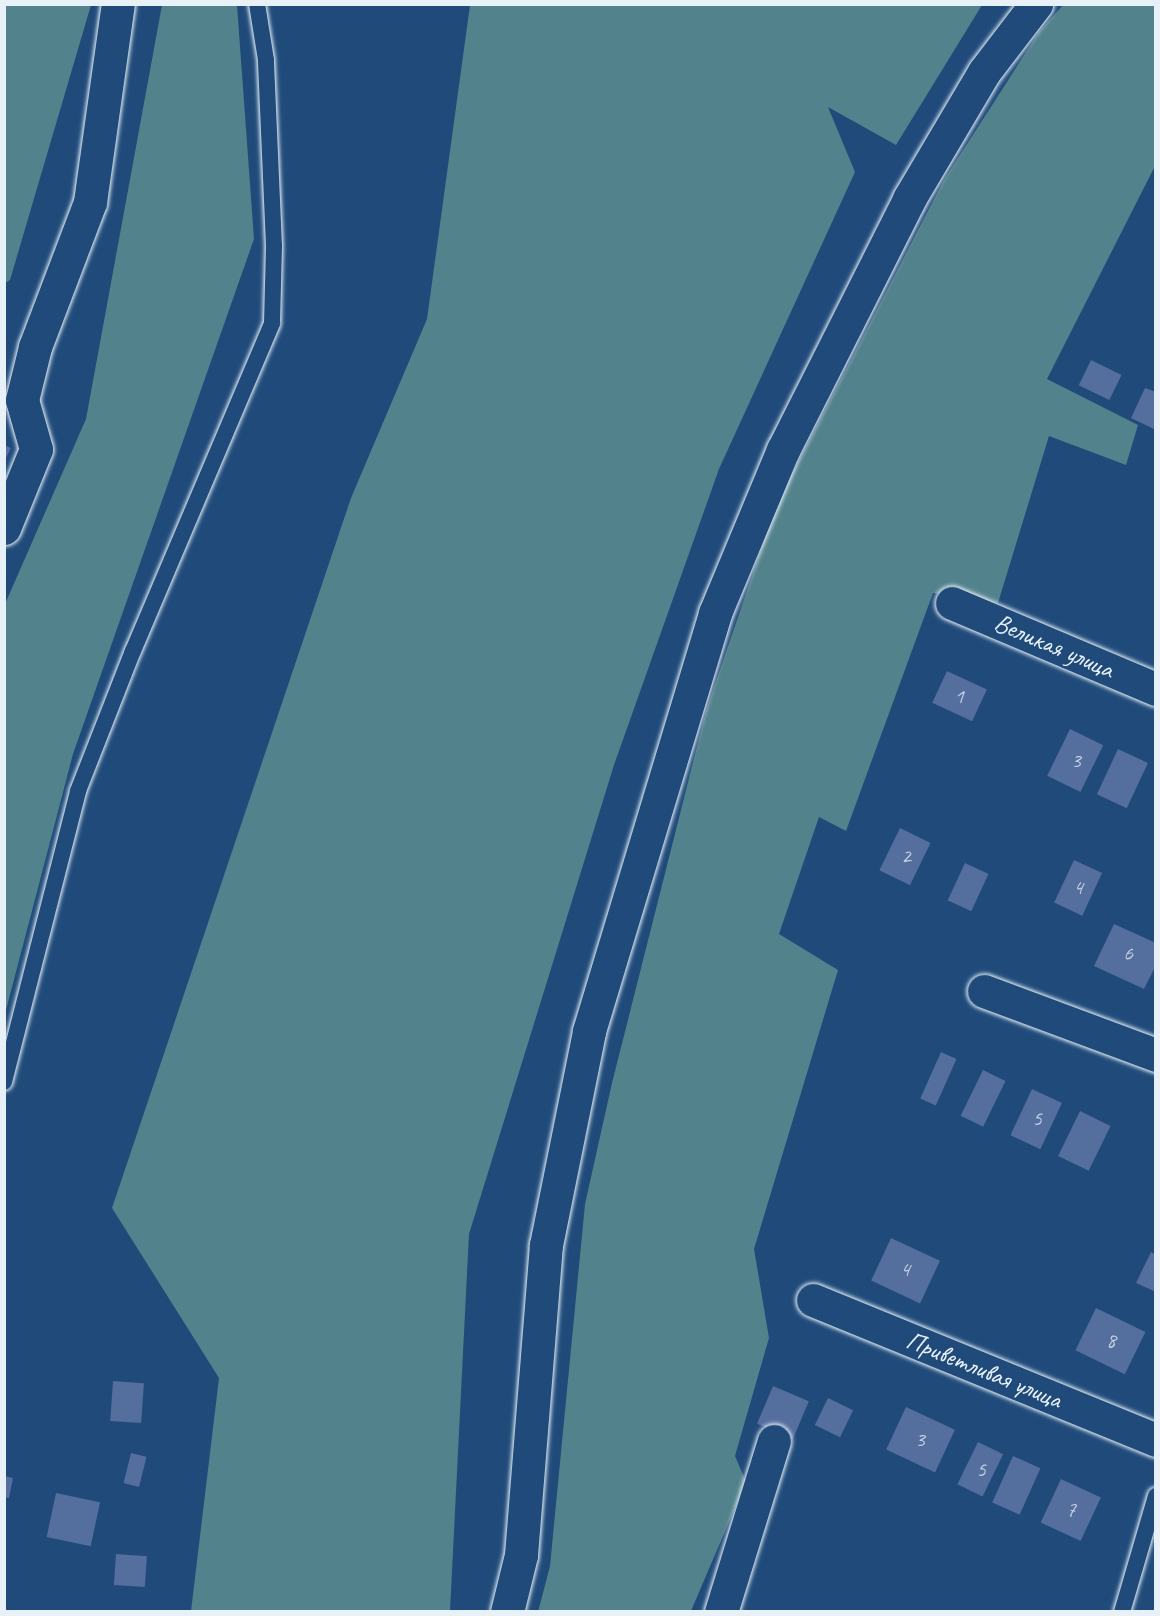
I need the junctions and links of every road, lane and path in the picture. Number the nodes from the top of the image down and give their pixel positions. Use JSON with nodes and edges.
{"nodes":[{"id":1,"x":118,"y":4,"type":"edge"},
{"id":2,"x":257,"y":4,"type":"edge"},
{"id":3,"x":1036,"y":4,"type":"edge"},
{"id":4,"x":13,"y":398,"type":"edge"},
{"id":5,"x":4,"y":528,"type":"edge"},
{"id":6,"x":952,"y":603,"type":"dead end"},
{"id":7,"x":1155,"y":689,"type":"edge"},
{"id":8,"x":984,"y":991,"type":"dead end"},
{"id":9,"x":1155,"y":1055,"type":"edge"},
{"id":10,"x":4,"y":1082,"type":"edge"},
{"id":11,"x":813,"y":1300,"type":"dead end"},
{"id":12,"x":1155,"y":1440,"type":"edge"},
{"id":13,"x":774,"y":1441,"type":"dead end"},
{"id":14,"x":1155,"y":1496,"type":"edge"},
{"id":15,"x":507,"y":1611,"type":"edge"},
{"id":16,"x":721,"y":1611,"type":"edge"},
{"id":17,"x":1122,"y":1611,"type":"edge"}],
"edges":[{"from":1,"to":4,"type":"main road"},
{"from":2,"to":10,"type":"lane"},
{"from":3,"to":15,"type":"main road"},
{"from":4,"to":5,"type":"main road"},
{"from":6,"to":7,"type":"main road","name":"Великая улица"},
{"from":8,"to":9,"type":"main road"},
{"from":11,"to":12,"type":"main road","name":"Приветливая улица"},
{"from":13,"to":16,"type":"main road"},
{"from":14,"to":17,"type":"lane"}]}
